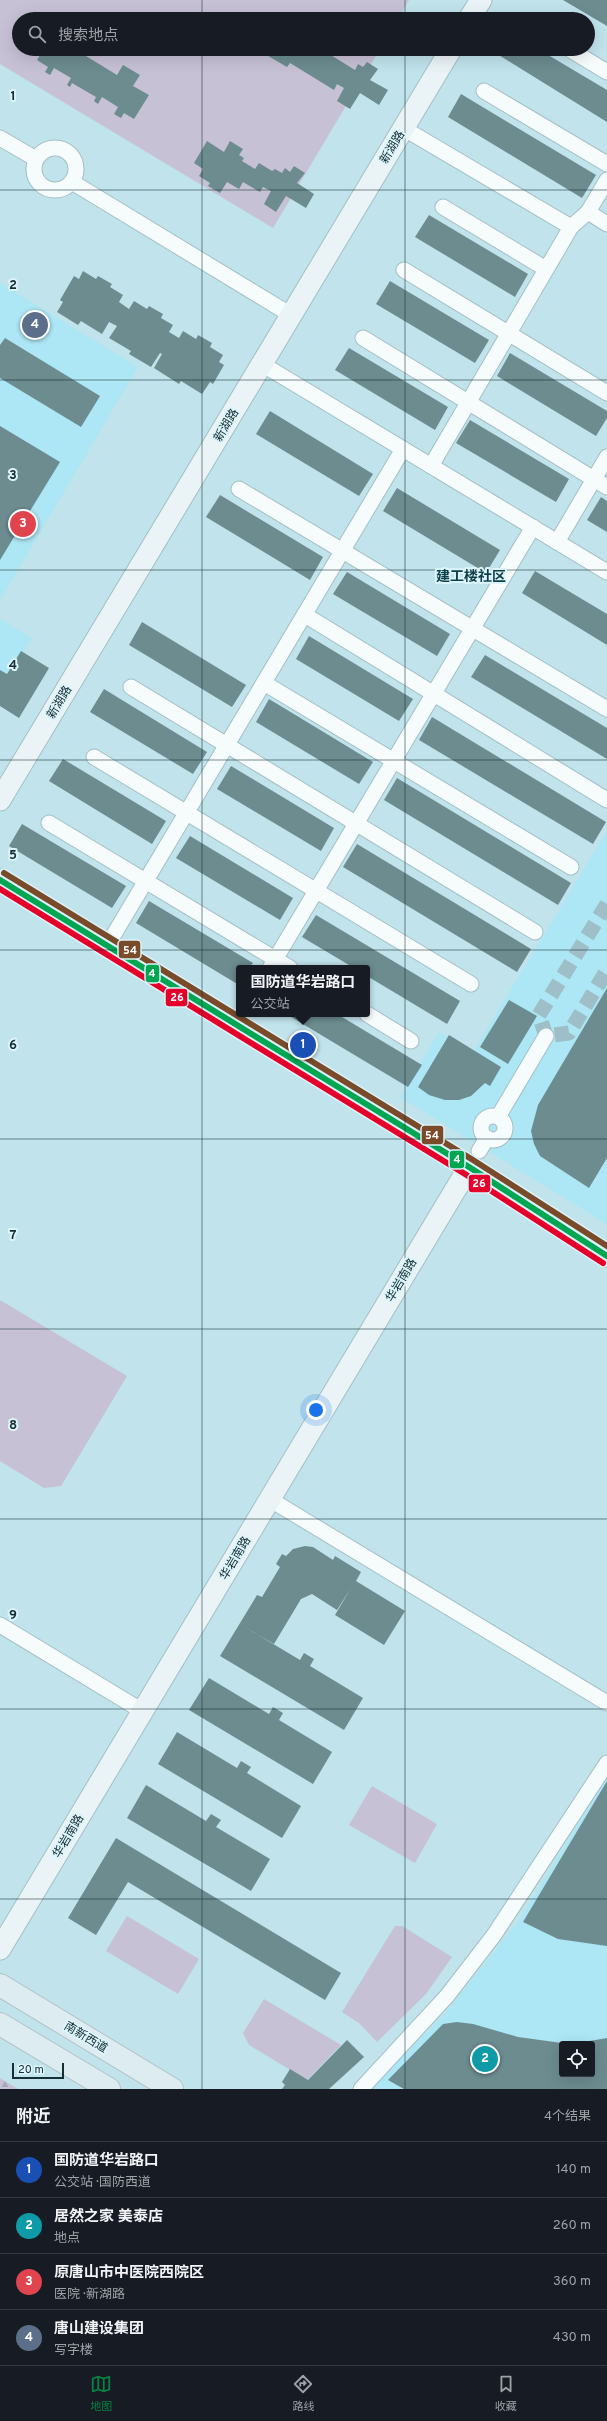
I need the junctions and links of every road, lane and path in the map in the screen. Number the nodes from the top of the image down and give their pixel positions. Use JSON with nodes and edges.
{"nodes":[{"id":1,"x":481,"y":0,"type":"edge"},
{"id":2,"x":473,"y":12,"type":"edge"},
{"id":3,"x":447,"y":56,"type":"edge"},
{"id":4,"x":581,"y":56,"type":"edge"},
{"id":5,"x":607,"y":72,"type":"edge"},
{"id":6,"x":484,"y":91,"type":"dead end"},
{"id":7,"x":403,"y":128,"type":"junction"},
{"id":8,"x":0,"y":138,"type":"edge"},
{"id":9,"x":36,"y":159,"type":"junction"},
{"id":10,"x":607,"y":164,"type":"edge"},
{"id":11,"x":607,"y":180,"type":"edge"},
{"id":12,"x":72,"y":182,"type":"junction"},
{"id":13,"x":443,"y":207,"type":"dead end"},
{"id":14,"x":588,"y":212,"type":"junction"},
{"id":15,"x":607,"y":224,"type":"edge"},
{"id":16,"x":571,"y":227,"type":"junction"},
{"id":17,"x":546,"y":269,"type":"junction"},
{"id":18,"x":404,"y":270,"type":"dead end"},
{"id":19,"x":291,"y":315,"type":"junction"},
{"id":20,"x":508,"y":333,"type":"junction"},
{"id":21,"x":363,"y":338,"type":"dead end"},
{"id":22,"x":262,"y":364,"type":"junction"},
{"id":23,"x":607,"y":393,"type":"edge"},
{"id":24,"x":469,"y":403,"type":"junction"},
{"id":25,"x":403,"y":449,"type":"junction"},
{"id":26,"x":607,"y":458,"type":"edge"},
{"id":27,"x":431,"y":466,"type":"junction"},
{"id":28,"x":601,"y":483,"type":"edge"},
{"id":29,"x":239,"y":489,"type":"dead end"},
{"id":30,"x":533,"y":527,"type":"junction"},
{"id":31,"x":557,"y":542,"type":"junction"},
{"id":32,"x":342,"y":551,"type":"junction"},
{"id":33,"x":607,"y":572,"type":"edge"},
{"id":34,"x":304,"y":615,"type":"junction"},
{"id":35,"x":472,"y":629,"type":"junction"},
{"id":36,"x":264,"y":683,"type":"junction"},
{"id":37,"x":131,"y":687,"type":"dead end"},
{"id":38,"x":433,"y":694,"type":"junction"},
{"id":39,"x":607,"y":709,"type":"edge"},
{"id":40,"x":227,"y":745,"type":"junction"},
{"id":41,"x":94,"y":757,"type":"dead end"},
{"id":42,"x":393,"y":761,"type":"junction"},
{"id":43,"x":0,"y":800,"type":"edge"},
{"id":44,"x":607,"y":800,"type":"edge"},
{"id":45,"x":187,"y":812,"type":"junction"},
{"id":46,"x":356,"y":823,"type":"junction"},
{"id":47,"x":49,"y":824,"type":"dead end"},
{"id":48,"x":571,"y":868,"type":"dead end"},
{"id":49,"x":0,"y":880,"type":"edge"},
{"id":50,"x":146,"y":882,"type":"junction"},
{"id":51,"x":316,"y":890,"type":"junction"},
{"id":52,"x":535,"y":932,"type":"dead end"},
{"id":53,"x":108,"y":946,"type":"junction"},
{"id":54,"x":273,"y":964,"type":"edge"},
{"id":55,"x":471,"y":984,"type":"dead end"},
{"id":56,"x":370,"y":1016,"type":"edge"},
{"id":57,"x":239,"y":1019,"type":"edge"},
{"id":58,"x":546,"y":1036,"type":"dead end"},
{"id":59,"x":411,"y":1041,"type":"dead end"},
{"id":60,"x":474,"y":1159,"type":"junction"},
{"id":61,"x":607,"y":1256,"type":"edge"},
{"id":62,"x":271,"y":1500,"type":"junction"},
{"id":63,"x":0,"y":1625,"type":"edge"},
{"id":64,"x":607,"y":1703,"type":"edge"},
{"id":65,"x":144,"y":1712,"type":"junction"},
{"id":66,"x":607,"y":1763,"type":"edge"},
{"id":67,"x":0,"y":1949,"type":"edge"},
{"id":68,"x":0,"y":1985,"type":"edge"},
{"id":69,"x":0,"y":2024,"type":"edge"},
{"id":70,"x":109,"y":2089,"type":"edge"},
{"id":71,"x":172,"y":2089,"type":"edge"},
{"id":72,"x":361,"y":2089,"type":"edge"}],
"edges":[{"from":1,"to":2,"type":"street"},
{"from":3,"to":7,"type":"street","name":"新湖路"},
{"from":4,"to":5,"type":"street"},
{"from":6,"to":10,"type":"street"},
{"from":7,"to":16,"type":"street"},
{"from":7,"to":19,"type":"street","name":"新湖路"},
{"from":8,"to":9,"type":"street"},
{"from":9,"to":12,"type":"street"},
{"from":9,"to":12,"type":"street"},
{"from":11,"to":14,"type":"street"},
{"from":12,"to":19,"type":"street"},
{"from":13,"to":17,"type":"street"},
{"from":14,"to":15,"type":"street"},
{"from":14,"to":16,"type":"street"},
{"from":16,"to":17,"type":"street"},
{"from":17,"to":20,"type":"street"},
{"from":18,"to":20,"type":"street"},
{"from":19,"to":22,"type":"street","name":"新湖路"},
{"from":20,"to":23,"type":"street"},
{"from":20,"to":24,"type":"street"},
{"from":21,"to":24,"type":"street"},
{"from":22,"to":25,"type":"street"},
{"from":22,"to":43,"type":"street","name":"新湖路"},
{"from":24,"to":27,"type":"street"},
{"from":24,"to":28,"type":"street"},
{"from":25,"to":27,"type":"street"},
{"from":25,"to":32,"type":"street"},
{"from":26,"to":28,"type":"street"},
{"from":27,"to":30,"type":"street"},
{"from":28,"to":31,"type":"street"},
{"from":29,"to":32,"type":"street"},
{"from":30,"to":31,"type":"street"},
{"from":30,"to":35,"type":"street"},
{"from":31,"to":33,"type":"street"},
{"from":32,"to":34,"type":"street"},
{"from":32,"to":35,"type":"street"},
{"from":34,"to":36,"type":"street"},
{"from":34,"to":38,"type":"street"},
{"from":35,"to":38,"type":"street"},
{"from":35,"to":39,"type":"street"},
{"from":36,"to":40,"type":"street"},
{"from":36,"to":42,"type":"street"},
{"from":37,"to":40,"type":"street"},
{"from":38,"to":42,"type":"street"},
{"from":38,"to":44,"type":"street"},
{"from":40,"to":45,"type":"street"},
{"from":40,"to":46,"type":"street"},
{"from":41,"to":45,"type":"street"},
{"from":42,"to":46,"type":"street"},
{"from":42,"to":48,"type":"street"},
{"from":45,"to":50,"type":"street"},
{"from":45,"to":51,"type":"street"},
{"from":46,"to":51,"type":"street"},
{"from":46,"to":52,"type":"street"},
{"from":47,"to":50,"type":"street"},
{"from":49,"to":53,"type":"street"},
{"from":50,"to":53,"type":"street"},
{"from":50,"to":54,"type":"street"},
{"from":51,"to":54,"type":"street"},
{"from":51,"to":55,"type":"street"},
{"from":53,"to":57,"type":"street"},
{"from":56,"to":59,"type":"street"},
{"from":57,"to":60,"type":"street"},
{"from":58,"to":60,"type":"street"},
{"from":60,"to":61,"type":"street"},
{"from":60,"to":62,"type":"street","name":"华岩南路"},
{"from":62,"to":64,"type":"street"},
{"from":62,"to":65,"type":"street","name":"华岩南路"},
{"from":63,"to":65,"type":"street"},
{"from":65,"to":67,"type":"street","name":"华岩南路"},
{"from":66,"to":72,"type":"street"},
{"from":68,"to":71,"type":"main road","name":"南新西道"},
{"from":69,"to":70,"type":"main road"}]}
